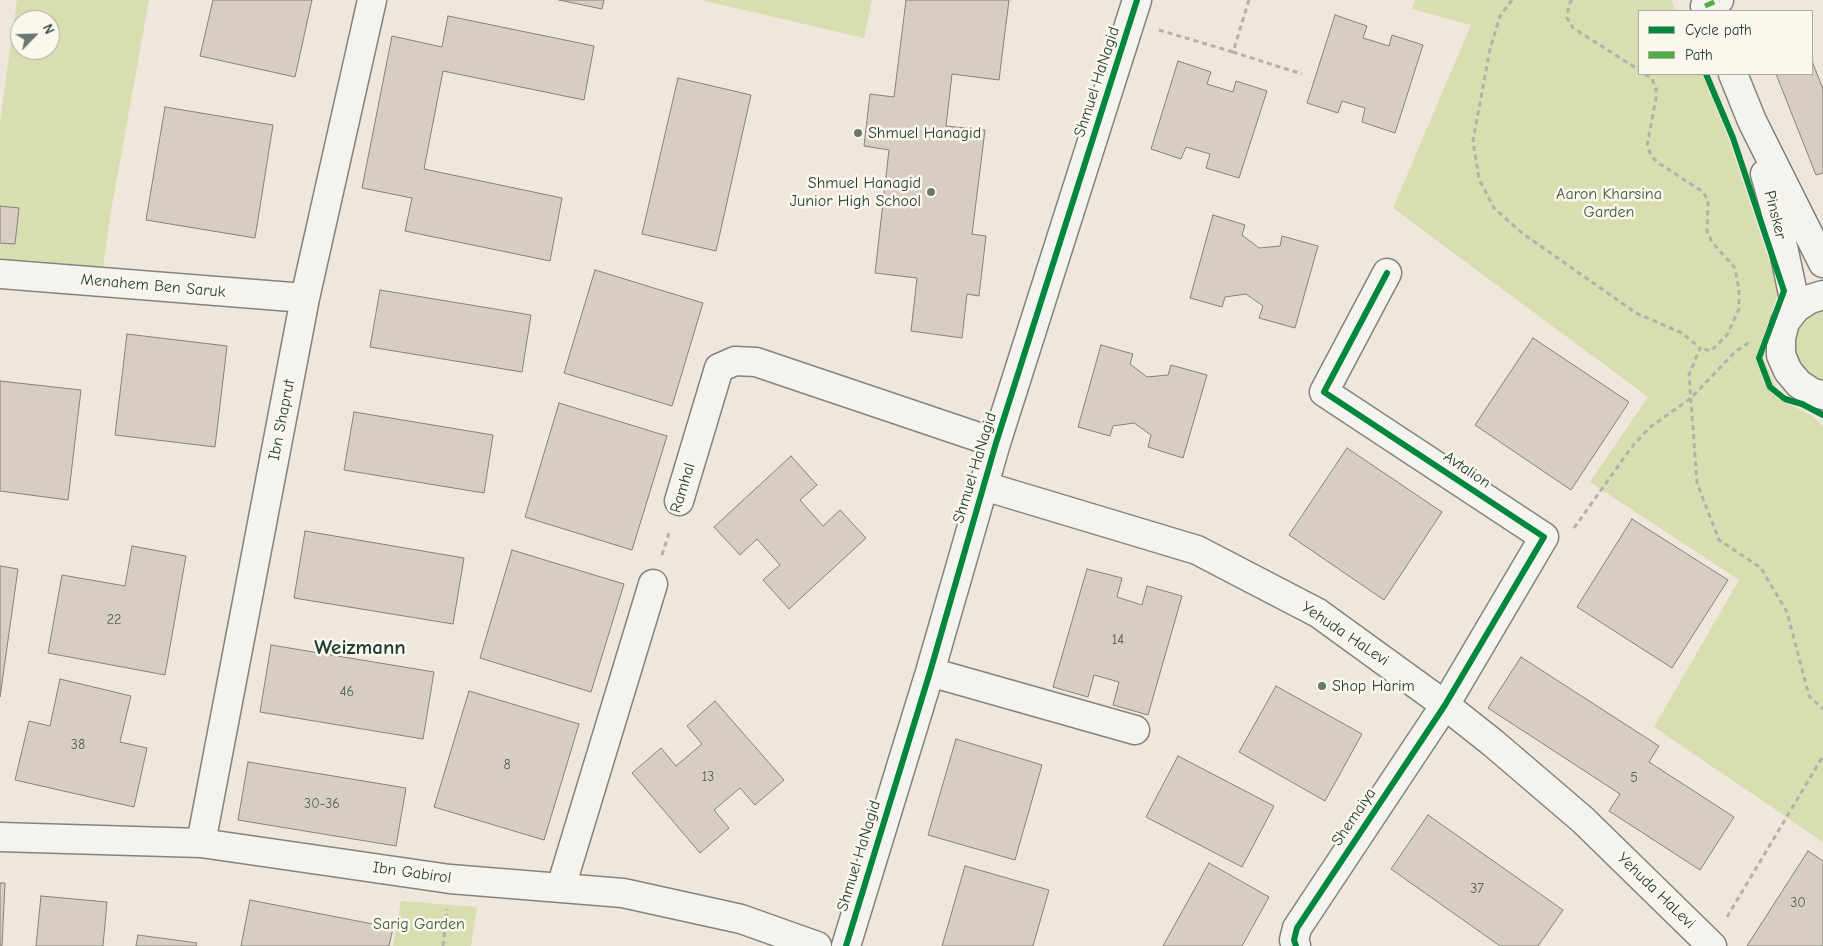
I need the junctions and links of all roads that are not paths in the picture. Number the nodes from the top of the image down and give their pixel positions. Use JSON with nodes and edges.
{"nodes":[{"id":1,"x":372,"y":0,"type":"edge"},
{"id":2,"x":1134,"y":11,"type":"edge"},
{"id":3,"x":1733,"y":75,"type":"edge"},
{"id":4,"x":1752,"y":121,"type":"junction"},
{"id":5,"x":1823,"y":263,"type":"edge"},
{"id":6,"x":1387,"y":273,"type":"dead end"},
{"id":7,"x":0,"y":274,"type":"edge"},
{"id":8,"x":1823,"y":295,"type":"edge"},
{"id":9,"x":305,"y":298,"type":"junction"},
{"id":10,"x":1796,"y":308,"type":"junction"},
{"id":11,"x":1820,"y":396,"type":"edge"},
{"id":12,"x":996,"y":443,"type":"junction"},
{"id":13,"x":984,"y":486,"type":"junction"},
{"id":14,"x":679,"y":501,"type":"road end"},
{"id":15,"x":653,"y":584,"type":"road end"},
{"id":16,"x":930,"y":672,"type":"junction"},
{"id":17,"x":1445,"y":706,"type":"junction"},
{"id":18,"x":1135,"y":730,"type":"dead end"},
{"id":19,"x":0,"y":837,"type":"edge"},
{"id":20,"x":202,"y":843,"type":"junction"},
{"id":21,"x":561,"y":887,"type":"junction"},
{"id":22,"x":1710,"y":945,"type":"edge"},
{"id":23,"x":817,"y":946,"type":"edge"},
{"id":24,"x":846,"y":946,"type":"edge"},
{"id":25,"x":1296,"y":946,"type":"edge"}],
"edges":[{"from":1,"to":9,"type":"street","name":"Ibn Shaprut"},
{"from":2,"to":12,"type":"street","name":"Shmuel HaNagid"},
{"from":3,"to":4,"type":"street","name":"Pinsker"},
{"from":4,"to":5,"type":"street","name":"Pinsker"},
{"from":4,"to":10,"type":"street","name":"Pinsker"},
{"from":6,"to":17,"type":"street","name":"Avtalion"},
{"from":7,"to":9,"type":"street","name":"Menahem Ben Saruk"},
{"from":8,"to":10,"type":"street"},
{"from":9,"to":20,"type":"street","name":"Ibn Shaprut"},
{"from":10,"to":11,"type":"street"},
{"from":12,"to":13,"type":"street","name":"Shmuel HaNagid"},
{"from":12,"to":14,"type":"street","name":"Ramhal"},
{"from":13,"to":16,"type":"street","name":"Shmuel HaNagid"},
{"from":13,"to":17,"type":"street","name":"Yehuda HaLevi"},
{"from":15,"to":21,"type":"street"},
{"from":16,"to":18,"type":"street"},
{"from":16,"to":24,"type":"street","name":"Shmuel HaNagid"},
{"from":17,"to":22,"type":"street","name":"Yehuda HaLevi"},
{"from":17,"to":25,"type":"street","name":"Shemaiya"},
{"from":19,"to":20,"type":"street","name":"Ibn Gabirol"},
{"from":20,"to":21,"type":"street","name":"Ibn Gabirol"},
{"from":21,"to":23,"type":"street","name":"Ibn Gabirol"}]}
